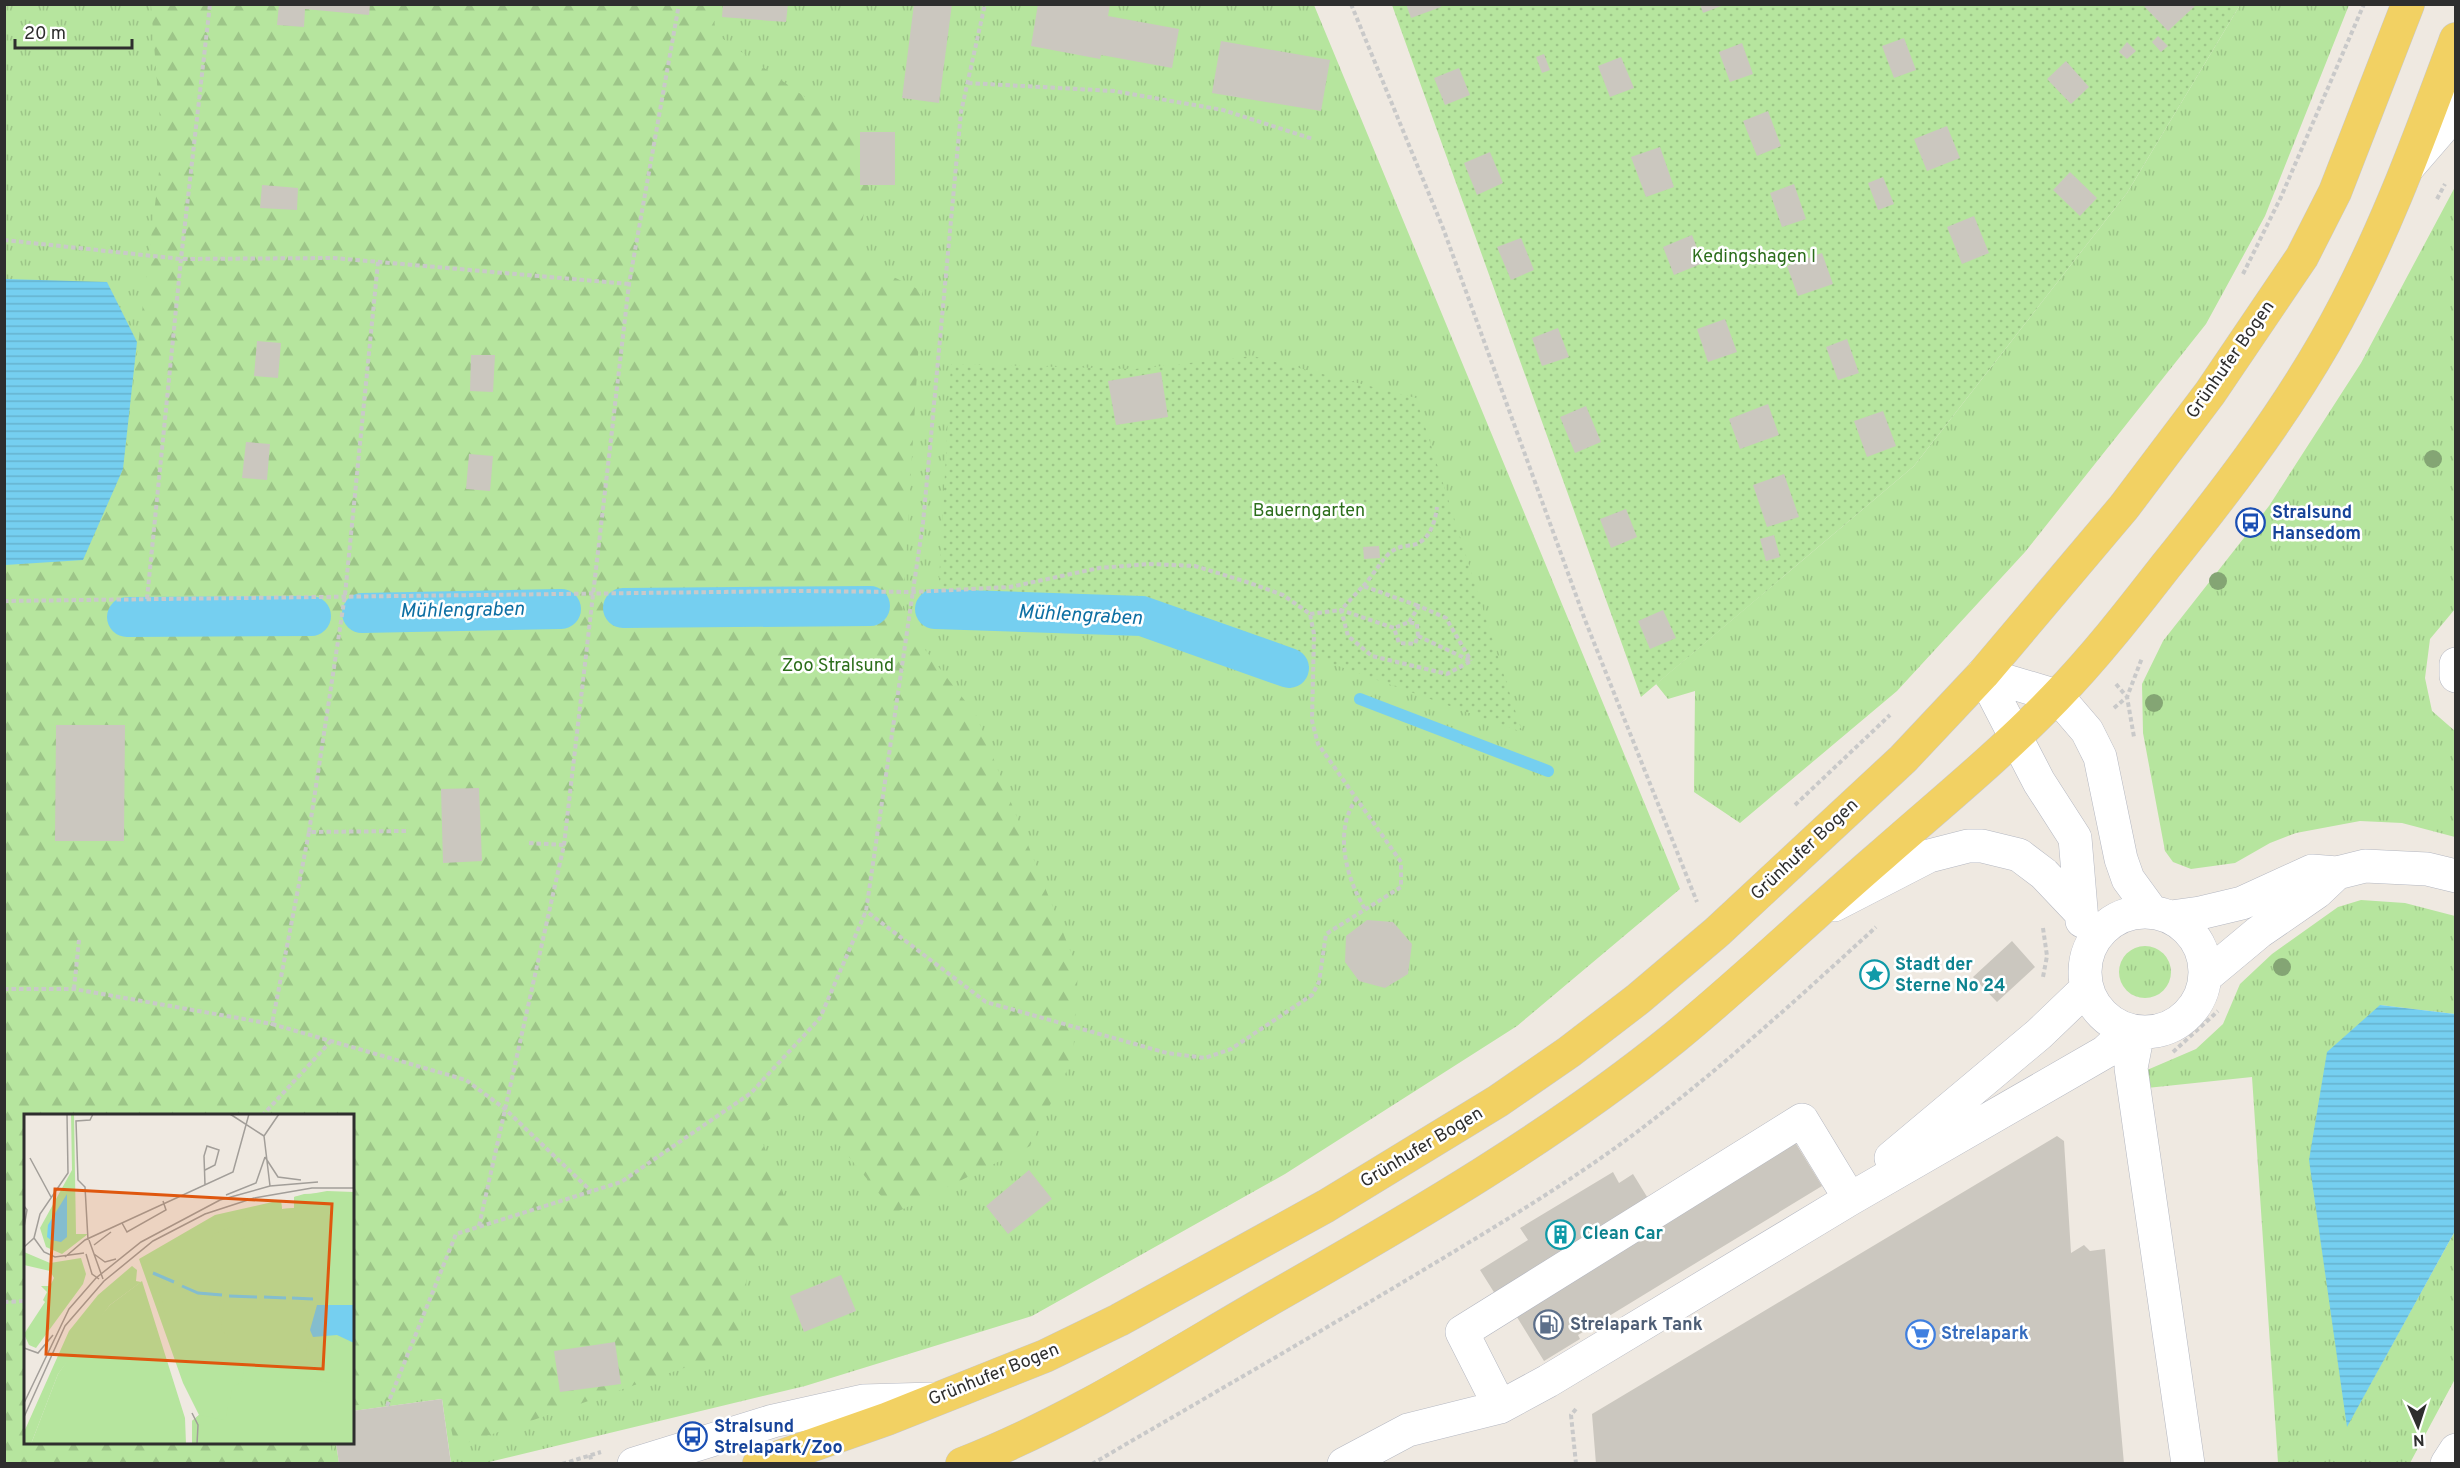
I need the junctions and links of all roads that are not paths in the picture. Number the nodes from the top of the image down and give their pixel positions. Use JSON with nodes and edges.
{"nodes":[{"id":1,"x":2408,"y":4,"type":"edge"},
{"id":2,"x":2456,"y":39,"type":"edge"},
{"id":3,"x":2456,"y":103,"type":"edge"},
{"id":4,"x":2405,"y":171,"type":"junction"},
{"id":5,"x":2456,"y":664,"type":"edge"},
{"id":6,"x":1983,"y":674,"type":"junction"},
{"id":7,"x":2456,"y":676,"type":"edge"},
{"id":8,"x":2057,"y":696,"type":"junction"},
{"id":9,"x":2015,"y":738,"type":"junction"},
{"id":10,"x":2337,"y":873,"type":"junction"},
{"id":11,"x":2456,"y":876,"type":"edge"},
{"id":12,"x":2080,"y":912,"type":"junction"},
{"id":13,"x":1814,"y":915,"type":"junction"},
{"id":14,"x":2162,"y":915,"type":"junction"},
{"id":15,"x":2089,"y":948,"type":"junction"},
{"id":16,"x":2205,"y":977,"type":"junction"},
{"id":17,"x":2086,"y":989,"type":"junction"},
{"id":18,"x":2134,"y":1031,"type":"junction"},
{"id":19,"x":1850,"y":1199,"type":"junction"},
{"id":20,"x":935,"y":1399,"type":"junction"},
{"id":21,"x":1500,"y":1407,"type":"junction"},
{"id":22,"x":2456,"y":1450,"type":"edge"},
{"id":23,"x":970,"y":1462,"type":"edge"},
{"id":24,"x":634,"y":1464,"type":"edge"},
{"id":25,"x":759,"y":1464,"type":"edge"},
{"id":26,"x":1344,"y":1464,"type":"edge"},
{"id":27,"x":2188,"y":1464,"type":"edge"},
{"id":28,"x":2447,"y":1464,"type":"edge"}],
"edges":[{"from":1,"to":6,"type":"main road","name":"Grünhufer Bogen"},
{"from":2,"to":4,"type":"main road"},
{"from":3,"to":4,"type":"street"},
{"from":4,"to":8,"type":"main road"},
{"from":5,"to":7,"type":"street"},
{"from":6,"to":8,"type":"street"},
{"from":6,"to":9,"type":"street"},
{"from":6,"to":20,"type":"main road","name":"Grünhufer Bogen"},
{"from":8,"to":9,"type":"main road"},
{"from":8,"to":14,"type":"street"},
{"from":9,"to":12,"type":"street"},
{"from":9,"to":13,"type":"main road"},
{"from":10,"to":11,"type":"street"},
{"from":10,"to":14,"type":"street"},
{"from":10,"to":16,"type":"street"},
{"from":12,"to":13,"type":"street"},
{"from":12,"to":15,"type":"street"},
{"from":13,"to":23,"type":"main road"},
{"from":14,"to":15,"type":"street"},
{"from":14,"to":16,"type":"street"},
{"from":15,"to":17,"type":"street"},
{"from":16,"to":18,"type":"street"},
{"from":17,"to":18,"type":"street"},
{"from":17,"to":19,"type":"street"},
{"from":18,"to":19,"type":"street"},
{"from":18,"to":27,"type":"street"},
{"from":19,"to":21,"type":"street"},
{"from":19,"to":21,"type":"street"},
{"from":20,"to":24,"type":"street"},
{"from":20,"to":25,"type":"main road","name":"Grünhufer Bogen"},
{"from":21,"to":26,"type":"street"},
{"from":22,"to":28,"type":"street"}]}
